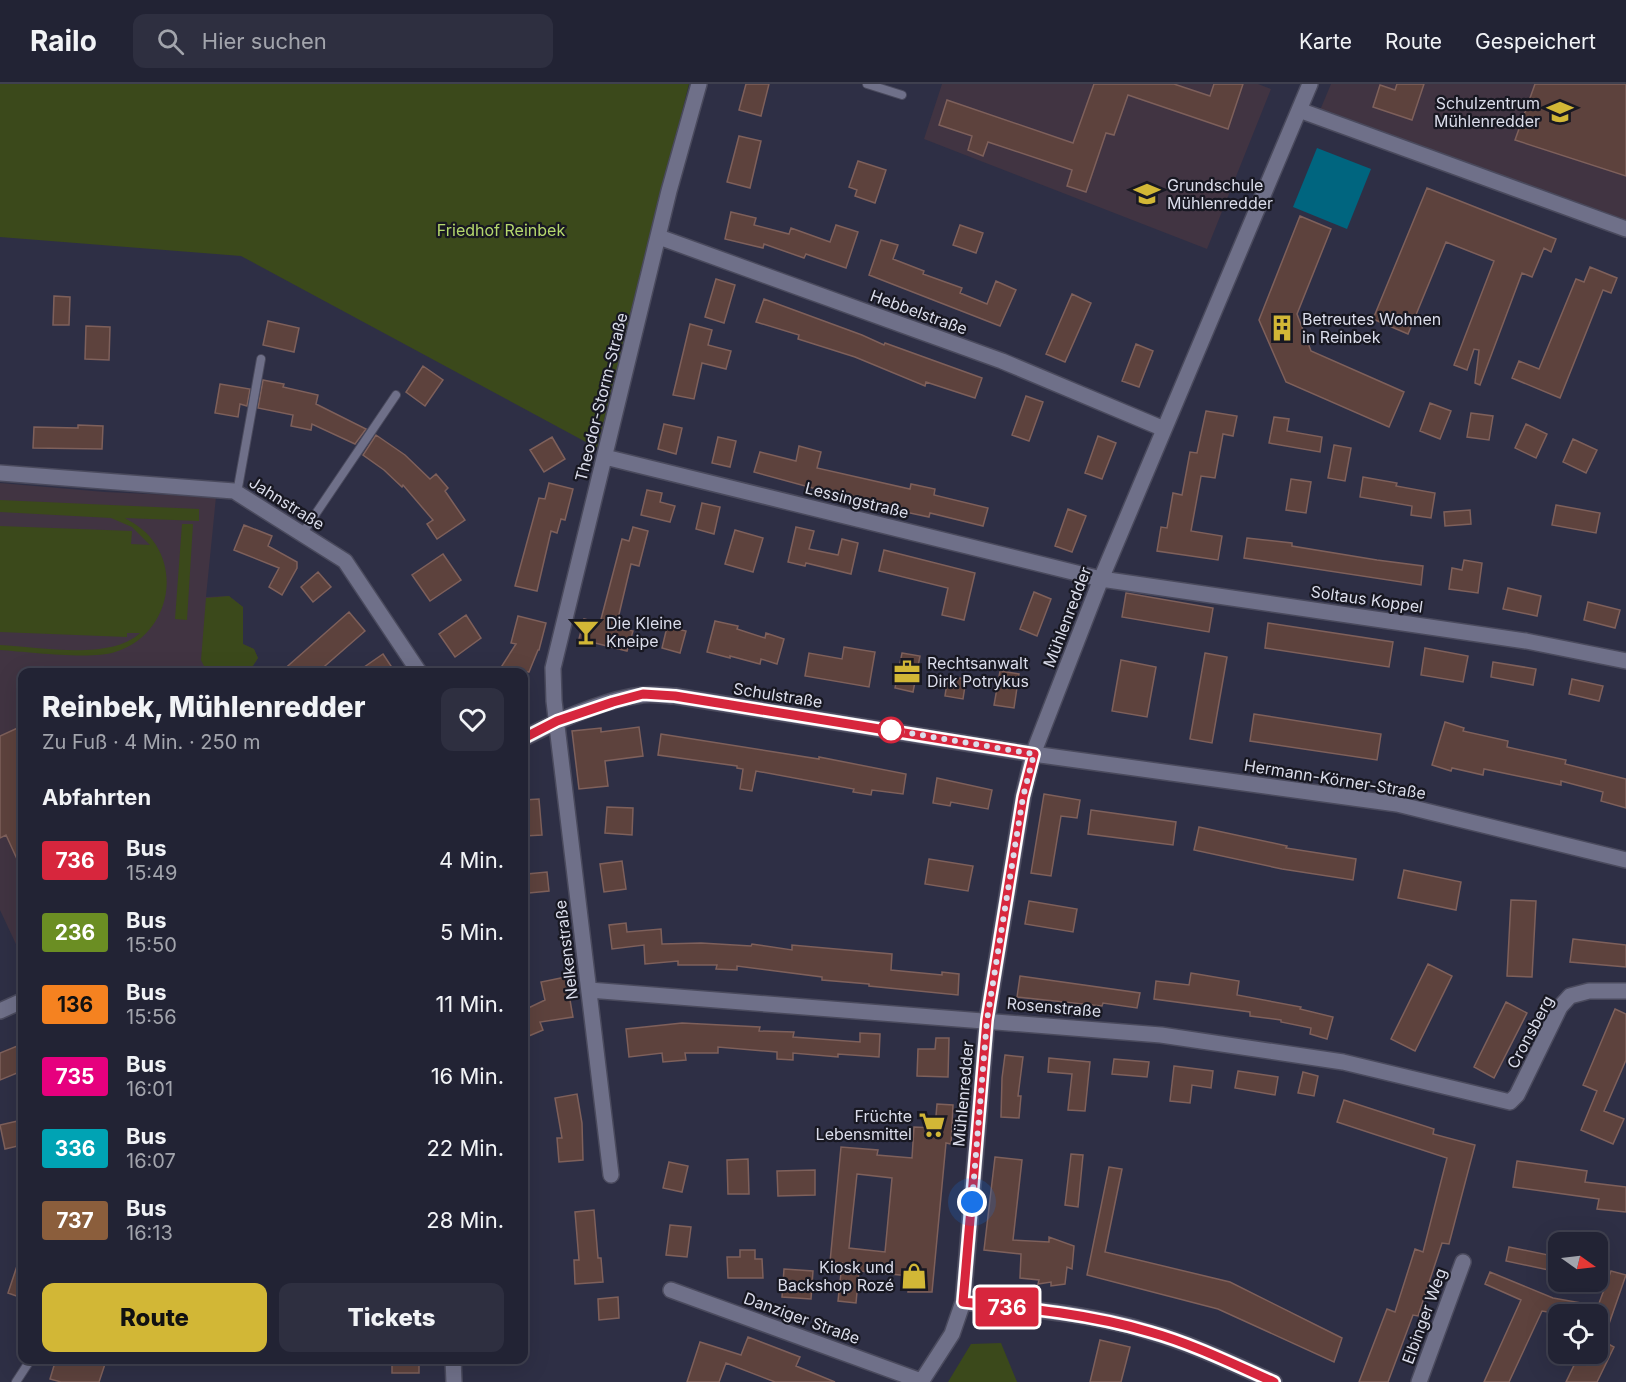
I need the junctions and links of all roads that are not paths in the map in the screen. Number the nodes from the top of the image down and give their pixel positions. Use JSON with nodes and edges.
{"nodes":[{"id":1,"x":699,"y":84,"type":"edge"},
{"id":2,"x":867,"y":84,"type":"edge"},
{"id":3,"x":1310,"y":84,"type":"edge"},
{"id":4,"x":902,"y":95,"type":"dead end"},
{"id":5,"x":1299,"y":110,"type":"junction"},
{"id":6,"x":1626,"y":229,"type":"edge"},
{"id":7,"x":659,"y":237,"type":"junction"},
{"id":8,"x":261,"y":359,"type":"dead end"},
{"id":9,"x":396,"y":395,"type":"dead end"},
{"id":10,"x":1164,"y":429,"type":"junction"},
{"id":11,"x":605,"y":457,"type":"junction"},
{"id":12,"x":0,"y":473,"type":"edge"},
{"id":13,"x":237,"y":492,"type":"junction"},
{"id":14,"x":302,"y":534,"type":"junction"},
{"id":15,"x":1101,"y":579,"type":"junction"},
{"id":16,"x":1626,"y":661,"type":"edge"},
{"id":17,"x":416,"y":668,"type":"edge"},
{"id":18,"x":557,"y":721,"type":"junction"},
{"id":19,"x":528,"y":736,"type":"edge"},
{"id":20,"x":1034,"y":754,"type":"junction"},
{"id":21,"x":1626,"y":860,"type":"edge"},
{"id":22,"x":589,"y":990,"type":"junction"},
{"id":23,"x":1626,"y":991,"type":"edge"},
{"id":24,"x":18,"y":1003,"type":"edge"},
{"id":25,"x":0,"y":1011,"type":"edge"},
{"id":26,"x":987,"y":1020,"type":"junction"},
{"id":27,"x":1510,"y":1102,"type":"joint"},
{"id":28,"x":611,"y":1175,"type":"dead end"},
{"id":29,"x":1463,"y":1262,"type":"dead end"},
{"id":30,"x":671,"y":1290,"type":"dead end"},
{"id":31,"x":963,"y":1302,"type":"junction"},
{"id":32,"x":28,"y":1364,"type":"edge"},
{"id":33,"x":453,"y":1364,"type":"edge"},
{"id":34,"x":921,"y":1381,"type":"edge"},
{"id":35,"x":16,"y":1382,"type":"edge"},
{"id":36,"x":454,"y":1382,"type":"edge"},
{"id":37,"x":1274,"y":1382,"type":"edge"},
{"id":38,"x":1419,"y":1382,"type":"edge"}],
"edges":[{"from":1,"to":7,"type":"street","name":"Theodor-Storm-Straße"},
{"from":2,"to":4,"type":"lane"},
{"from":3,"to":5,"type":"street","name":"Mühlenredder"},
{"from":5,"to":6,"type":"street"},
{"from":5,"to":10,"type":"street","name":"Mühlenredder"},
{"from":7,"to":10,"type":"street","name":"Hebbelstraße"},
{"from":7,"to":11,"type":"street","name":"Theodor-Storm-Straße"},
{"from":8,"to":13,"type":"lane"},
{"from":9,"to":14,"type":"lane"},
{"from":10,"to":15,"type":"street","name":"Mühlenredder"},
{"from":11,"to":15,"type":"street","name":"Lessingstraße"},
{"from":11,"to":18,"type":"street","name":"Theodor-Storm-Straße"},
{"from":12,"to":13,"type":"street","name":"Jahnstraße"},
{"from":13,"to":14,"type":"street","name":"Jahnstraße"},
{"from":14,"to":17,"type":"street","name":"Jahnstraße"},
{"from":15,"to":16,"type":"street","name":"Soltaus Koppel"},
{"from":15,"to":20,"type":"street","name":"Mühlenredder"},
{"from":18,"to":19,"type":"street","name":"Schulstraße"},
{"from":18,"to":20,"type":"street","name":"Schulstraße"},
{"from":18,"to":22,"type":"street","name":"Nelkenstraße"},
{"from":20,"to":21,"type":"street","name":"Hermann-Körner-Straße"},
{"from":20,"to":26,"type":"street","name":"Mühlenredder"},
{"from":22,"to":26,"type":"street","name":"Rosenstraße"},
{"from":22,"to":28,"type":"street","name":"Nelkenstraße"},
{"from":23,"to":27,"type":"street","name":"Cronsberg"},
{"from":24,"to":25,"type":"street"},
{"from":26,"to":27,"type":"street","name":"Rosenstraße"},
{"from":26,"to":31,"type":"street","name":"Mühlenredder"},
{"from":29,"to":38,"type":"street","name":"Elbinger Weg"},
{"from":30,"to":34,"type":"street","name":"Danziger Straße"},
{"from":31,"to":34,"type":"street","name":"Mühlenredder"},
{"from":31,"to":37,"type":"street"},
{"from":32,"to":35,"type":"lane"},
{"from":33,"to":36,"type":"street"}]}
